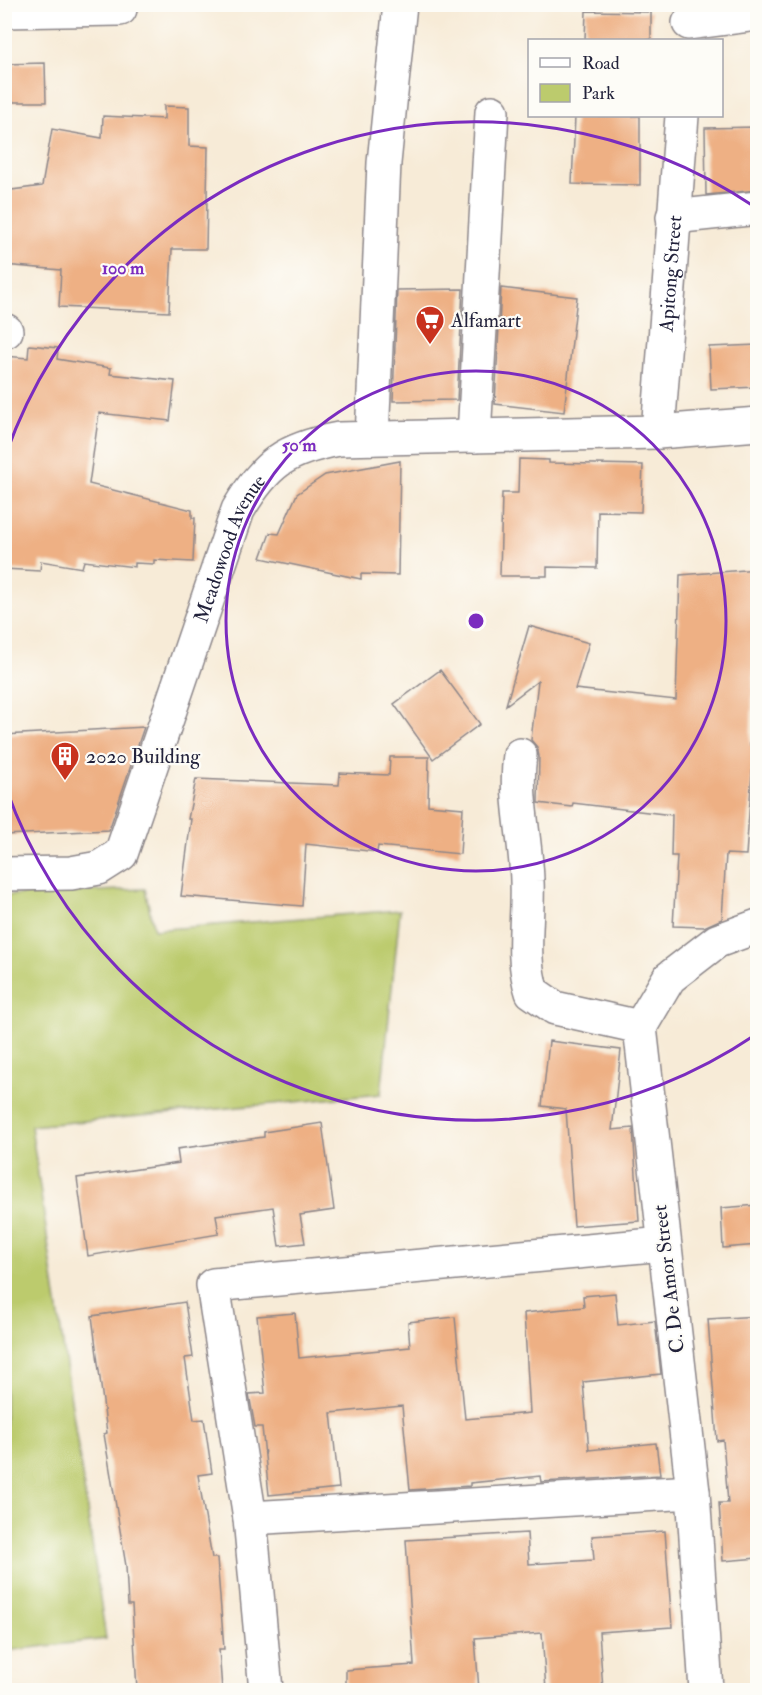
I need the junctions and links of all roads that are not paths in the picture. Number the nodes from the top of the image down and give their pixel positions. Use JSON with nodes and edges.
{"nodes":[{"id":1,"x":120,"y":4,"type":"edge"},
{"id":2,"x":400,"y":4,"type":"edge"},
{"id":3,"x":4,"y":11,"type":"edge"},
{"id":4,"x":758,"y":14,"type":"edge"},
{"id":5,"x":689,"y":22,"type":"edge"},
{"id":6,"x":492,"y":112,"type":"dead end"},
{"id":7,"x":682,"y":117,"type":"edge"},
{"id":8,"x":758,"y":208,"type":"edge"},
{"id":9,"x":673,"y":217,"type":"junction"},
{"id":10,"x":758,"y":424,"type":"edge"},
{"id":11,"x":658,"y":432,"type":"junction"},
{"id":12,"x":474,"y":436,"type":"junction"},
{"id":13,"x":372,"y":438,"type":"junction"},
{"id":14,"x":519,"y":755,"type":"dead end"},
{"id":15,"x":4,"y":874,"type":"edge"},
{"id":16,"x":758,"y":926,"type":"edge"},
{"id":17,"x":640,"y":1027,"type":"junction"},
{"id":18,"x":664,"y":1244,"type":"junction"},
{"id":19,"x":693,"y":1492,"type":"junction"},
{"id":20,"x":250,"y":1518,"type":"junction"},
{"id":21,"x":266,"y":1690,"type":"edge"},
{"id":22,"x":706,"y":1690,"type":"edge"}],
"edges":[{"from":1,"to":3,"type":"street"},
{"from":2,"to":13,"type":"street"},
{"from":4,"to":5,"type":"street"},
{"from":6,"to":12,"type":"street"},
{"from":7,"to":9,"type":"street","name":"Apitong Street"},
{"from":8,"to":9,"type":"street"},
{"from":9,"to":11,"type":"street","name":"Apitong Street"},
{"from":10,"to":11,"type":"street","name":"Meadowood Avenue"},
{"from":11,"to":12,"type":"street","name":"Meadowood Avenue"},
{"from":12,"to":13,"type":"street","name":"Meadowood Avenue"},
{"from":13,"to":15,"type":"street","name":"Meadowood Avenue"},
{"from":14,"to":17,"type":"street"},
{"from":16,"to":17,"type":"street"},
{"from":17,"to":18,"type":"street","name":"C. De Amor Street"},
{"from":18,"to":19,"type":"street","name":"C. De Amor Street"},
{"from":18,"to":20,"type":"street"},
{"from":19,"to":20,"type":"street"},
{"from":19,"to":22,"type":"street","name":"C. De Amor Street"},
{"from":20,"to":21,"type":"street"}]}
